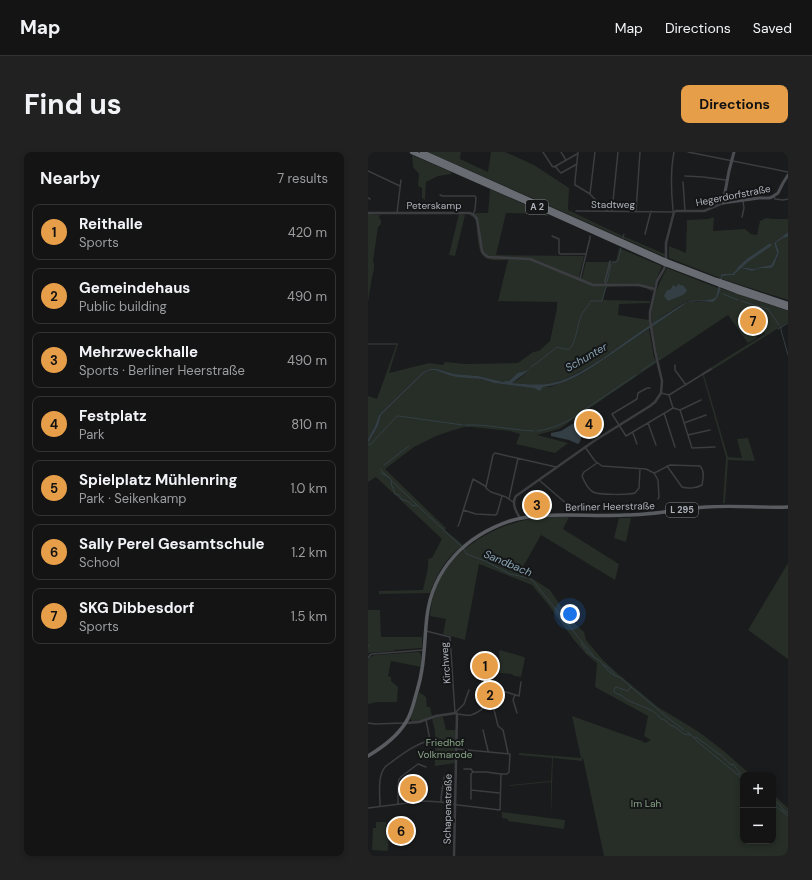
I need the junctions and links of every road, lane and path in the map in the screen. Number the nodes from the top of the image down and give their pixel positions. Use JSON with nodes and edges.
{"nodes":[{"id":1,"x":412,"y":152,"type":"edge"},
{"id":2,"x":422,"y":152,"type":"edge"},
{"id":3,"x":543,"y":152,"type":"edge"},
{"id":4,"x":561,"y":152,"type":"edge"},
{"id":5,"x":595,"y":152,"type":"edge"},
{"id":6,"x":618,"y":152,"type":"edge"},
{"id":7,"x":640,"y":152,"type":"edge"},
{"id":8,"x":674,"y":152,"type":"edge"},
{"id":9,"x":688,"y":152,"type":"edge"},
{"id":10,"x":734,"y":152,"type":"edge"},
{"id":11,"x":577,"y":153,"type":"edge"},
{"id":12,"x":698,"y":153,"type":"edge"},
{"id":13,"x":566,"y":160,"type":"junction"},
{"id":14,"x":731,"y":161,"type":"junction"},
{"id":15,"x":576,"y":164,"type":"junction"},
{"id":16,"x":556,"y":166,"type":"junction"},
{"id":17,"x":368,"y":172,"type":"edge"},
{"id":18,"x":788,"y":174,"type":"edge"},
{"id":19,"x":685,"y":176,"type":"dead end"},
{"id":20,"x":401,"y":180,"type":"dead end"},
{"id":21,"x":727,"y":180,"type":"junction"},
{"id":22,"x":683,"y":182,"type":"dead end"},
{"id":23,"x":400,"y":186,"type":"junction"},
{"id":24,"x":590,"y":194,"type":"junction"},
{"id":25,"x":440,"y":195,"type":"dead end"},
{"id":26,"x":774,"y":197,"type":"junction"},
{"id":27,"x":788,"y":199,"type":"edge"},
{"id":28,"x":743,"y":201,"type":"junction"},
{"id":29,"x":723,"y":203,"type":"junction"},
{"id":30,"x":576,"y":211,"type":"dead end"},
{"id":31,"x":609,"y":211,"type":"junction"},
{"id":32,"x":612,"y":211,"type":"junction"},
{"id":33,"x":636,"y":211,"type":"junction"},
{"id":34,"x":651,"y":211,"type":"junction"},
{"id":35,"x":685,"y":211,"type":"junction"},
{"id":36,"x":674,"y":212,"type":"junction"},
{"id":37,"x":368,"y":213,"type":"edge"},
{"id":38,"x":397,"y":213,"type":"junction"},
{"id":39,"x":473,"y":214,"type":"junction"},
{"id":40,"x":742,"y":217,"type":"dead end"},
{"id":41,"x":645,"y":234,"type":"dead end"},
{"id":42,"x":552,"y":236,"type":"dead end"},
{"id":43,"x":590,"y":236,"type":"dead end"},
{"id":44,"x":556,"y":254,"type":"dead end"},
{"id":45,"x":561,"y":254,"type":"junction"},
{"id":46,"x":586,"y":254,"type":"junction"},
{"id":47,"x":610,"y":261,"type":"dead end"},
{"id":48,"x":666,"y":262,"type":"junction"},
{"id":49,"x":580,"y":280,"type":"junction"},
{"id":50,"x":606,"y":285,"type":"junction"},
{"id":51,"x":655,"y":289,"type":"junction"},
{"id":52,"x":735,"y":289,"type":"junction"},
{"id":53,"x":788,"y":304,"type":"edge"},
{"id":54,"x":788,"y":308,"type":"edge"},
{"id":55,"x":675,"y":365,"type":"dead end"},
{"id":56,"x":711,"y":369,"type":"dead end"},
{"id":57,"x":686,"y":385,"type":"junction"},
{"id":58,"x":650,"y":388,"type":"dead end"},
{"id":59,"x":660,"y":393,"type":"junction"},
{"id":60,"x":669,"y":396,"type":"junction"},
{"id":61,"x":701,"y":400,"type":"dead end"},
{"id":62,"x":673,"y":408,"type":"junction"},
{"id":63,"x":680,"y":410,"type":"junction"},
{"id":64,"x":664,"y":413,"type":"junction"},
{"id":65,"x":706,"y":415,"type":"dead end"},
{"id":66,"x":648,"y":423,"type":"junction"},
{"id":67,"x":684,"y":423,"type":"junction"},
{"id":68,"x":619,"y":426,"type":"junction"},
{"id":69,"x":710,"y":430,"type":"dead end"},
{"id":70,"x":633,"y":433,"type":"junction"},
{"id":71,"x":688,"y":436,"type":"junction"},
{"id":72,"x":637,"y":444,"type":"dead end"},
{"id":73,"x":656,"y":445,"type":"dead end"},
{"id":74,"x":585,"y":447,"type":"junction"},
{"id":75,"x":675,"y":447,"type":"dead end"},
{"id":76,"x":715,"y":447,"type":"dead end"},
{"id":77,"x":518,"y":458,"type":"junction"},
{"id":78,"x":597,"y":463,"type":"junction"},
{"id":79,"x":667,"y":466,"type":"junction"},
{"id":80,"x":557,"y":467,"type":"junction"},
{"id":81,"x":640,"y":469,"type":"junction"},
{"id":82,"x":654,"y":473,"type":"junction"},
{"id":83,"x":538,"y":480,"type":"junction"},
{"id":84,"x":486,"y":487,"type":"junction"},
{"id":85,"x":502,"y":496,"type":"junction"},
{"id":86,"x":509,"y":499,"type":"junction"},
{"id":87,"x":658,"y":499,"type":"dead end"},
{"id":88,"x":513,"y":502,"type":"junction"},
{"id":89,"x":788,"y":507,"type":"edge"},
{"id":90,"x":464,"y":510,"type":"junction"},
{"id":91,"x":575,"y":510,"type":"dead end"},
{"id":92,"x":520,"y":518,"type":"junction"},
{"id":93,"x":458,"y":526,"type":"dead end"},
{"id":94,"x":426,"y":631,"type":"junction"},
{"id":95,"x":424,"y":650,"type":"junction"},
{"id":96,"x":368,"y":658,"type":"edge"},
{"id":97,"x":521,"y":682,"type":"dead end"},
{"id":98,"x":468,"y":690,"type":"dead end"},
{"id":99,"x":494,"y":691,"type":"dead end"},
{"id":100,"x":514,"y":695,"type":"junction"},
{"id":101,"x":498,"y":696,"type":"junction"},
{"id":102,"x":492,"y":701,"type":"junction"},
{"id":103,"x":456,"y":713,"type":"junction"},
{"id":104,"x":517,"y":713,"type":"dead end"},
{"id":105,"x":426,"y":720,"type":"junction"},
{"id":106,"x":368,"y":723,"type":"edge"},
{"id":107,"x":406,"y":723,"type":"junction"},
{"id":108,"x":483,"y":730,"type":"dead end"},
{"id":109,"x":457,"y":749,"type":"junction"},
{"id":110,"x":488,"y":751,"type":"junction"},
{"id":111,"x":509,"y":753,"type":"junction"},
{"id":112,"x":368,"y":756,"type":"edge"},
{"id":113,"x":426,"y":767,"type":"dead end"},
{"id":114,"x":464,"y":769,"type":"dead end"},
{"id":115,"x":473,"y":772,"type":"junction"},
{"id":116,"x":501,"y":774,"type":"junction"},
{"id":117,"x":445,"y":775,"type":"dead end"},
{"id":118,"x":471,"y":790,"type":"junction"},
{"id":119,"x":500,"y":793,"type":"junction"},
{"id":120,"x":471,"y":800,"type":"dead end"},
{"id":121,"x":441,"y":802,"type":"junction"},
{"id":122,"x":398,"y":804,"type":"junction"},
{"id":123,"x":455,"y":804,"type":"junction"},
{"id":124,"x":380,"y":807,"type":"junction"},
{"id":125,"x":368,"y":808,"type":"edge"},
{"id":126,"x":454,"y":856,"type":"edge"}],
"edges":[{"from":1,"to":48,"type":"highway","number":"A 2"},
{"from":2,"to":48,"type":"highway","number":"A 2"},
{"from":3,"to":16,"type":"street"},
{"from":4,"to":13,"type":"street"},
{"from":5,"to":24,"type":"street"},
{"from":6,"to":32,"type":"street"},
{"from":7,"to":33,"type":"street"},
{"from":8,"to":36,"type":"street"},
{"from":9,"to":12,"type":"street"},
{"from":10,"to":14,"type":"main road"},
{"from":11,"to":13,"type":"street"},
{"from":11,"to":15,"type":"street"},
{"from":12,"to":14,"type":"street"},
{"from":13,"to":16,"type":"street"},
{"from":14,"to":18,"type":"street"},
{"from":14,"to":21,"type":"main road"},
{"from":15,"to":16,"type":"street"},
{"from":15,"to":24,"type":"street"},
{"from":17,"to":23,"type":"street"},
{"from":18,"to":26,"type":"main road","name":"Hegerdorfstraße"},
{"from":19,"to":21,"type":"street"},
{"from":20,"to":23,"type":"street"},
{"from":21,"to":29,"type":"main road"},
{"from":22,"to":35,"type":"street"},
{"from":23,"to":38,"type":"street"},
{"from":24,"to":31,"type":"street"},
{"from":25,"to":39,"type":"street"},
{"from":26,"to":27,"type":"street"},
{"from":26,"to":28,"type":"main road","name":"Hegerdorfstraße"},
{"from":28,"to":29,"type":"main road","name":"Hegerdorfstraße"},
{"from":28,"to":40,"type":"street"},
{"from":29,"to":35,"type":"street","name":"Hegerdorfstraße"},
{"from":30,"to":31,"type":"street","name":"Stadtweg"},
{"from":31,"to":32,"type":"street","name":"Stadtweg"},
{"from":32,"to":33,"type":"street","name":"Stadtweg"},
{"from":33,"to":34,"type":"street","name":"Stadtweg"},
{"from":34,"to":36,"type":"street","name":"Stadtweg"},
{"from":34,"to":41,"type":"street"},
{"from":35,"to":36,"type":"street","name":"Hegerdorfstraße"},
{"from":36,"to":51,"type":"street"},
{"from":37,"to":38,"type":"street","name":"Peterskamp"},
{"from":38,"to":39,"type":"street","name":"Peterskamp"},
{"from":39,"to":49,"type":"street","name":"Peterskamp"},
{"from":42,"to":45,"type":"street"},
{"from":43,"to":46,"type":"street"},
{"from":44,"to":45,"type":"street"},
{"from":45,"to":46,"type":"street"},
{"from":46,"to":49,"type":"street"},
{"from":47,"to":50,"type":"street"},
{"from":48,"to":52,"type":"highway","number":"A 2"},
{"from":49,"to":50,"type":"street","name":"Peterskamp"},
{"from":50,"to":51,"type":"street","name":"Peterskamp"},
{"from":51,"to":59,"type":"street"},
{"from":52,"to":53,"type":"highway","number":"A 2"},
{"from":52,"to":54,"type":"highway","number":"A 2"},
{"from":55,"to":57,"type":"street"},
{"from":56,"to":57,"type":"street"},
{"from":57,"to":60,"type":"street"},
{"from":58,"to":68,"type":"street"},
{"from":59,"to":60,"type":"street"},
{"from":59,"to":68,"type":"street"},
{"from":60,"to":62,"type":"street"},
{"from":61,"to":63,"type":"street"},
{"from":62,"to":63,"type":"street"},
{"from":62,"to":64,"type":"street"},
{"from":63,"to":67,"type":"street"},
{"from":64,"to":66,"type":"street"},
{"from":64,"to":75,"type":"street"},
{"from":65,"to":67,"type":"street"},
{"from":66,"to":70,"type":"street"},
{"from":66,"to":73,"type":"street"},
{"from":67,"to":71,"type":"street"},
{"from":68,"to":70,"type":"street"},
{"from":68,"to":74,"type":"street"},
{"from":69,"to":71,"type":"street"},
{"from":70,"to":72,"type":"street"},
{"from":71,"to":76,"type":"street"},
{"from":74,"to":78,"type":"street"},
{"from":74,"to":80,"type":"street"},
{"from":77,"to":80,"type":"street"},
{"from":77,"to":84,"type":"street"},
{"from":77,"to":86,"type":"street"},
{"from":78,"to":81,"type":"street"},
{"from":78,"to":81,"type":"street"},
{"from":79,"to":79,"type":"street"},
{"from":79,"to":82,"type":"street"},
{"from":80,"to":83,"type":"street"},
{"from":81,"to":82,"type":"street"},
{"from":82,"to":87,"type":"street"},
{"from":83,"to":88,"type":"street"},
{"from":83,"to":91,"type":"street"},
{"from":84,"to":85,"type":"street"},
{"from":84,"to":90,"type":"street"},
{"from":85,"to":86,"type":"street"},
{"from":85,"to":90,"type":"street"},
{"from":86,"to":88,"type":"street"},
{"from":88,"to":92,"type":"street"},
{"from":89,"to":92,"type":"main road","name":"Berliner Heerstraße","number":"L 295"},
{"from":90,"to":93,"type":"street"},
{"from":92,"to":94,"type":"main road","name":"Berliner Heerstraße","number":"L 295"},
{"from":94,"to":95,"type":"main road","name":"Berliner Heerstraße","number":"L 295"},
{"from":94,"to":103,"type":"street","name":"Kirchweg"},
{"from":95,"to":96,"type":"street"},
{"from":95,"to":107,"type":"main road","name":"Berliner Heerstraße","number":"L 295"},
{"from":97,"to":100,"type":"street"},
{"from":98,"to":103,"type":"street"},
{"from":99,"to":101,"type":"street"},
{"from":100,"to":101,"type":"street"},
{"from":100,"to":104,"type":"street"},
{"from":101,"to":102,"type":"street"},
{"from":102,"to":103,"type":"street"},
{"from":102,"to":111,"type":"street"},
{"from":103,"to":105,"type":"street"},
{"from":103,"to":109,"type":"street","name":"Schapenstraße"},
{"from":105,"to":107,"type":"street"},
{"from":105,"to":124,"type":"street"},
{"from":106,"to":107,"type":"street"},
{"from":107,"to":112,"type":"main road","name":"Berliner Heerstraße","number":"L 295"},
{"from":108,"to":110,"type":"street"},
{"from":109,"to":110,"type":"street"},
{"from":109,"to":123,"type":"street","name":"Schapenstraße"},
{"from":110,"to":111,"type":"street"},
{"from":111,"to":116,"type":"street"},
{"from":113,"to":122,"type":"street"},
{"from":114,"to":115,"type":"street"},
{"from":115,"to":116,"type":"street"},
{"from":115,"to":118,"type":"street"},
{"from":116,"to":119,"type":"street"},
{"from":117,"to":121,"type":"street"},
{"from":118,"to":119,"type":"street"},
{"from":118,"to":120,"type":"street"},
{"from":119,"to":123,"type":"street"},
{"from":121,"to":122,"type":"street"},
{"from":121,"to":123,"type":"street"},
{"from":122,"to":124,"type":"street"},
{"from":123,"to":126,"type":"street","name":"Schapenstraße"},
{"from":124,"to":125,"type":"street"}]}
